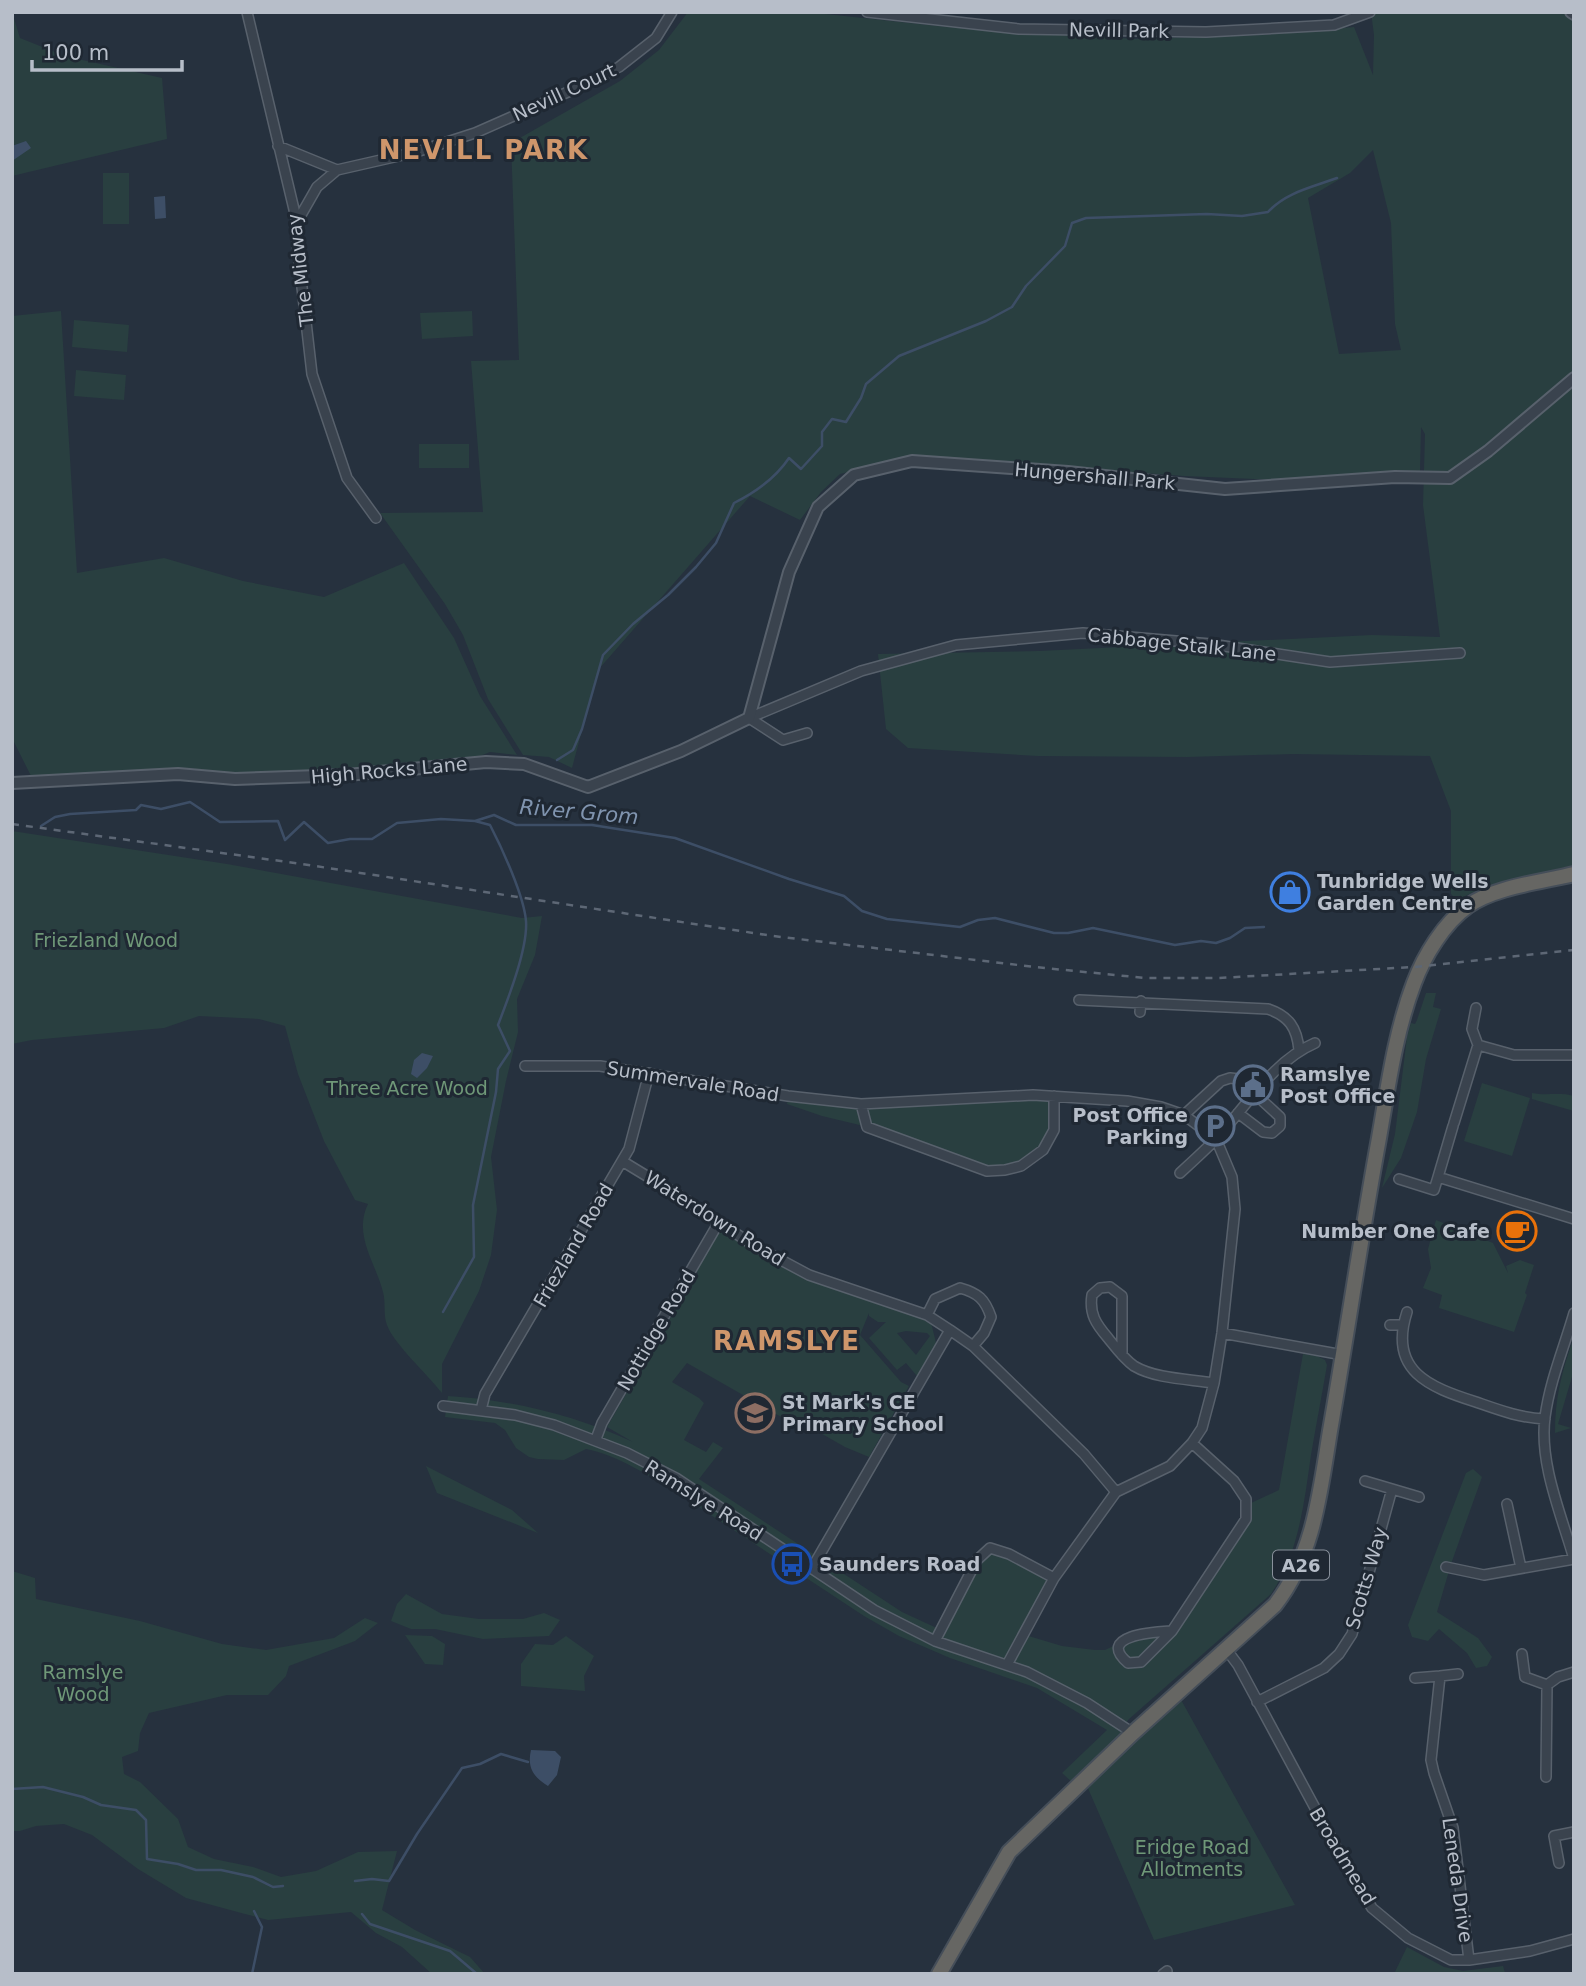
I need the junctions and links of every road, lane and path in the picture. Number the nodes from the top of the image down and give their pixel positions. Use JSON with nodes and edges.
{"nodes":[{"id":1,"x":247,"y":12,"type":"edge"},
{"id":2,"x":672,"y":12,"type":"edge"},
{"id":3,"x":867,"y":12,"type":"edge"},
{"id":4,"x":1370,"y":12,"type":"edge"},
{"id":5,"x":278,"y":146,"type":"junction"},
{"id":6,"x":337,"y":170,"type":"junction"},
{"id":7,"x":297,"y":222,"type":"junction"},
{"id":8,"x":1574,"y":377,"type":"edge"},
{"id":9,"x":376,"y":518,"type":"dead end"},
{"id":10,"x":1460,"y":653,"type":"dead end"},
{"id":11,"x":749,"y":718,"type":"junction"},
{"id":12,"x":807,"y":733,"type":"dead end"},
{"id":13,"x":12,"y":783,"type":"edge"},
{"id":14,"x":1574,"y":874,"type":"edge"},
{"id":15,"x":1079,"y":1000,"type":"dead end"},
{"id":16,"x":1141,"y":1001,"type":"junction"},
{"id":17,"x":1476,"y":1008,"type":"dead end"},
{"id":18,"x":1140,"y":1012,"type":"dead end"},
{"id":19,"x":1315,"y":1043,"type":"dead end"},
{"id":20,"x":1478,"y":1045,"type":"junction"},
{"id":21,"x":1299,"y":1050,"type":"junction"},
{"id":22,"x":1573,"y":1052,"type":"edge"},
{"id":23,"x":525,"y":1066,"type":"dead end"},
{"id":24,"x":649,"y":1073,"type":"junction"},
{"id":25,"x":1254,"y":1094,"type":"junction"},
{"id":26,"x":1054,"y":1096,"type":"junction"},
{"id":27,"x":861,"y":1104,"type":"junction"},
{"id":28,"x":1238,"y":1113,"type":"junction"},
{"id":29,"x":1184,"y":1115,"type":"junction"},
{"id":30,"x":1216,"y":1139,"type":"junction"},
{"id":31,"x":622,"y":1161,"type":"junction"},
{"id":32,"x":1180,"y":1173,"type":"dead end"},
{"id":33,"x":1438,"y":1177,"type":"junction"},
{"id":34,"x":1399,"y":1179,"type":"dead end"},
{"id":35,"x":1574,"y":1219,"type":"edge"},
{"id":36,"x":719,"y":1222,"type":"junction"},
{"id":37,"x":1408,"y":1312,"type":"dead end"},
{"id":38,"x":1574,"y":1313,"type":"edge"},
{"id":39,"x":927,"y":1315,"type":"junction"},
{"id":40,"x":1390,"y":1325,"type":"dead end"},
{"id":41,"x":1403,"y":1325,"type":"junction"},
{"id":42,"x":950,"y":1330,"type":"junction"},
{"id":43,"x":1571,"y":1330,"type":"edge"},
{"id":44,"x":1222,"y":1332,"type":"junction"},
{"id":45,"x":973,"y":1346,"type":"junction"},
{"id":46,"x":1122,"y":1355,"type":"junction"},
{"id":47,"x":1343,"y":1355,"type":"junction"},
{"id":48,"x":1214,"y":1383,"type":"junction"},
{"id":49,"x":443,"y":1406,"type":"dead end"},
{"id":50,"x":481,"y":1410,"type":"junction"},
{"id":51,"x":1545,"y":1419,"type":"junction"},
{"id":52,"x":596,"y":1439,"type":"junction"},
{"id":53,"x":1192,"y":1443,"type":"junction"},
{"id":54,"x":1365,"y":1481,"type":"dead end"},
{"id":55,"x":1392,"y":1489,"type":"junction"},
{"id":56,"x":1116,"y":1492,"type":"junction"},
{"id":57,"x":1419,"y":1497,"type":"dead end"},
{"id":58,"x":1507,"y":1504,"type":"dead end"},
{"id":59,"x":1574,"y":1559,"type":"edge"},
{"id":60,"x":1446,"y":1567,"type":"dead end"},
{"id":61,"x":812,"y":1568,"type":"junction"},
{"id":62,"x":1521,"y":1569,"type":"junction"},
{"id":63,"x":1054,"y":1578,"type":"junction"},
{"id":64,"x":1172,"y":1631,"type":"junction"},
{"id":65,"x":935,"y":1641,"type":"junction"},
{"id":66,"x":1226,"y":1650,"type":"junction"},
{"id":67,"x":1521,"y":1654,"type":"dead end"},
{"id":68,"x":1008,"y":1663,"type":"junction"},
{"id":69,"x":1574,"y":1672,"type":"edge"},
{"id":70,"x":1458,"y":1674,"type":"dead end"},
{"id":71,"x":1440,"y":1676,"type":"junction"},
{"id":72,"x":1415,"y":1678,"type":"dead end"},
{"id":73,"x":1547,"y":1685,"type":"junction"},
{"id":74,"x":1257,"y":1702,"type":"junction"},
{"id":75,"x":1133,"y":1733,"type":"junction"},
{"id":76,"x":1546,"y":1777,"type":"dead end"},
{"id":77,"x":1574,"y":1832,"type":"edge"},
{"id":78,"x":1559,"y":1863,"type":"dead end"},
{"id":79,"x":1574,"y":1939,"type":"edge"},
{"id":80,"x":1469,"y":1961,"type":"junction"},
{"id":81,"x":939,"y":1974,"type":"edge"}],
"edges":[{"from":1,"to":5,"type":"street","name":"The Midway"},
{"from":2,"to":6,"type":"street","name":"Nevill Court"},
{"from":3,"to":4,"type":"street","name":"Nevill Park"},
{"from":5,"to":6,"type":"street"},
{"from":5,"to":7,"type":"street","name":"The Midway"},
{"from":6,"to":7,"type":"street"},
{"from":7,"to":9,"type":"street","name":"The Midway"},
{"from":8,"to":11,"type":"street","name":"Hungershall Park"},
{"from":10,"to":11,"type":"street","name":"Cabbage Stalk Lane"},
{"from":11,"to":12,"type":"street"},
{"from":11,"to":13,"type":"street","name":"High Rocks Lane"},
{"from":14,"to":47,"type":"highway","number":"A26"},
{"from":15,"to":16,"type":"street"},
{"from":16,"to":18,"type":"street"},
{"from":16,"to":21,"type":"street"},
{"from":17,"to":20,"type":"street"},
{"from":19,"to":21,"type":"street"},
{"from":20,"to":22,"type":"street"},
{"from":20,"to":33,"type":"street"},
{"from":21,"to":25,"type":"street"},
{"from":23,"to":24,"type":"street","name":"Summervale Road"},
{"from":24,"to":27,"type":"street","name":"Summervale Road"},
{"from":24,"to":31,"type":"street","name":"Friezland Road"},
{"from":25,"to":28,"type":"street"},
{"from":25,"to":28,"type":"street"},
{"from":25,"to":29,"type":"street"},
{"from":26,"to":27,"type":"street","name":"Summervale Road"},
{"from":26,"to":27,"type":"street"},
{"from":26,"to":29,"type":"street","name":"Summervale Road"},
{"from":28,"to":30,"type":"street"},
{"from":29,"to":30,"type":"street","name":"Summervale Road"},
{"from":30,"to":32,"type":"street"},
{"from":30,"to":44,"type":"street"},
{"from":31,"to":36,"type":"street","name":"Waterdown Road"},
{"from":31,"to":50,"type":"street","name":"Friezland Road"},
{"from":33,"to":34,"type":"street"},
{"from":33,"to":35,"type":"street"},
{"from":36,"to":39,"type":"street","name":"Waterdown Road"},
{"from":36,"to":52,"type":"street","name":"Nottidge Road"},
{"from":37,"to":41,"type":"street"},
{"from":38,"to":43,"type":"street"},
{"from":39,"to":42,"type":"street","name":"Waterdown Road"},
{"from":39,"to":45,"type":"street"},
{"from":40,"to":41,"type":"street"},
{"from":41,"to":51,"type":"street"},
{"from":42,"to":45,"type":"street","name":"Waterdown Road"},
{"from":42,"to":61,"type":"street"},
{"from":43,"to":51,"type":"street"},
{"from":44,"to":47,"type":"street"},
{"from":44,"to":48,"type":"street"},
{"from":45,"to":56,"type":"street","name":"Waterdown Road"},
{"from":46,"to":46,"type":"street"},
{"from":46,"to":48,"type":"street"},
{"from":47,"to":66,"type":"highway","number":"A26"},
{"from":48,"to":53,"type":"street"},
{"from":49,"to":50,"type":"street","name":"Ramslye Road"},
{"from":50,"to":52,"type":"street","name":"Ramslye Road"},
{"from":51,"to":59,"type":"street"},
{"from":52,"to":61,"type":"street","name":"Ramslye Road"},
{"from":53,"to":56,"type":"street"},
{"from":53,"to":64,"type":"street"},
{"from":54,"to":55,"type":"street"},
{"from":55,"to":57,"type":"street"},
{"from":55,"to":74,"type":"street","name":"Scotts Way"},
{"from":56,"to":63,"type":"street"},
{"from":58,"to":62,"type":"street"},
{"from":59,"to":62,"type":"street"},
{"from":60,"to":62,"type":"street"},
{"from":61,"to":65,"type":"street","name":"Ramslye Road"},
{"from":63,"to":65,"type":"street"},
{"from":63,"to":68,"type":"street"},
{"from":64,"to":64,"type":"street"},
{"from":65,"to":68,"type":"street","name":"Ramslye Road"},
{"from":66,"to":74,"type":"street","name":"Broadmead"},
{"from":66,"to":75,"type":"highway","number":"A26"},
{"from":67,"to":73,"type":"street"},
{"from":68,"to":75,"type":"street","name":"Ramslye Road"},
{"from":69,"to":73,"type":"street"},
{"from":70,"to":71,"type":"street"},
{"from":71,"to":72,"type":"street"},
{"from":71,"to":80,"type":"street","name":"Leneda Drive"},
{"from":73,"to":76,"type":"street"},
{"from":74,"to":80,"type":"street","name":"Broadmead"},
{"from":75,"to":81,"type":"highway","number":"A26"},
{"from":77,"to":78,"type":"street"},
{"from":79,"to":80,"type":"street","name":"Broadmead"}]}
